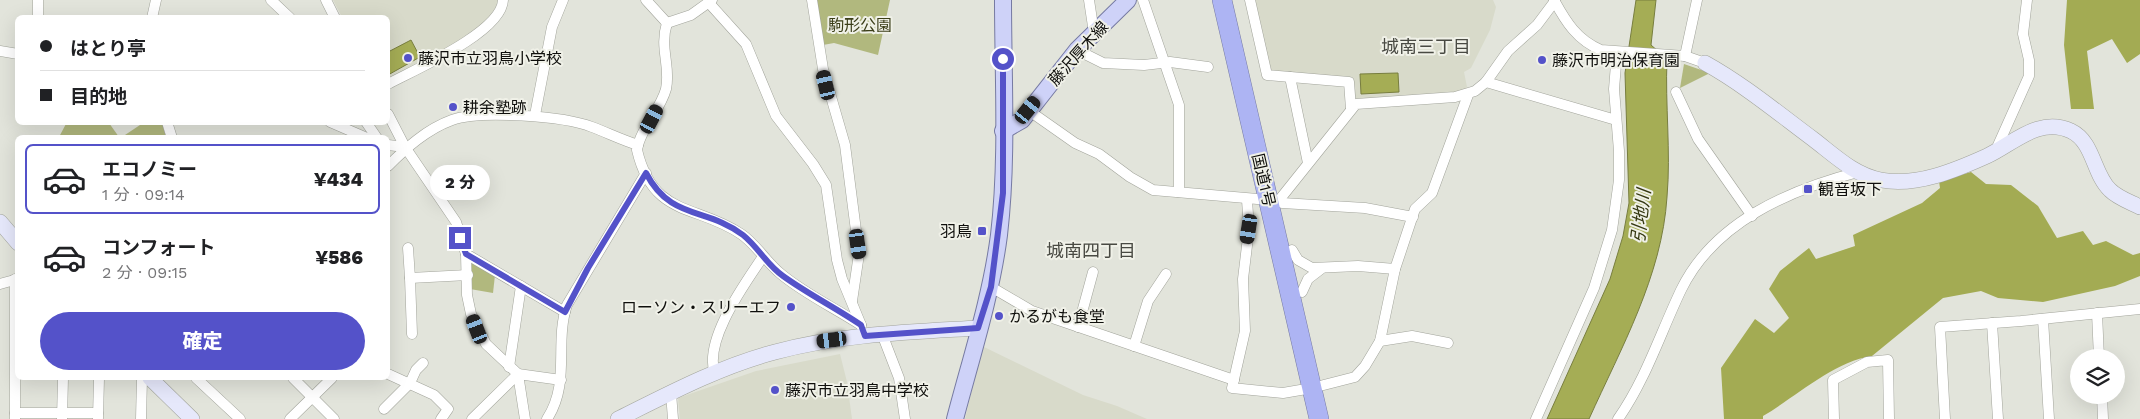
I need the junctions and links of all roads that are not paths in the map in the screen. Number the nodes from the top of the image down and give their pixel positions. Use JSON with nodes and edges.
{"nodes":[{"id":1,"x":38,"y":0,"type":"edge"},
{"id":2,"x":156,"y":0,"type":"edge"},
{"id":3,"x":271,"y":0,"type":"edge"},
{"id":4,"x":326,"y":0,"type":"edge"},
{"id":5,"x":503,"y":0,"type":"edge"},
{"id":6,"x":563,"y":0,"type":"edge"},
{"id":7,"x":646,"y":0,"type":"edge"},
{"id":8,"x":812,"y":0,"type":"edge"},
{"id":9,"x":1003,"y":0,"type":"edge"},
{"id":10,"x":1089,"y":0,"type":"edge"},
{"id":11,"x":1128,"y":0,"type":"edge"},
{"id":12,"x":1143,"y":0,"type":"edge"},
{"id":13,"x":1222,"y":0,"type":"edge"},
{"id":14,"x":1234,"y":0,"type":"edge"},
{"id":15,"x":1250,"y":0,"type":"edge"},
{"id":16,"x":1697,"y":0,"type":"edge"},
{"id":17,"x":2027,"y":0,"type":"edge"},
{"id":18,"x":1554,"y":1,"type":"edge"},
{"id":19,"x":711,"y":2,"type":"edge"},
{"id":20,"x":38,"y":15,"type":"edge"},
{"id":21,"x":153,"y":15,"type":"edge"},
{"id":22,"x":287,"y":15,"type":"edge"},
{"id":23,"x":334,"y":15,"type":"edge"},
{"id":24,"x":666,"y":23,"type":"junction"},
{"id":25,"x":1094,"y":33,"type":"junction"},
{"id":26,"x":1077,"y":50,"type":"junction"},
{"id":27,"x":0,"y":51,"type":"edge"},
{"id":28,"x":1617,"y":52,"type":"junction"},
{"id":29,"x":15,"y":54,"type":"edge"},
{"id":30,"x":1685,"y":56,"type":"junction"},
{"id":31,"x":1162,"y":62,"type":"junction"},
{"id":32,"x":1704,"y":62,"type":"joint"},
{"id":33,"x":1208,"y":66,"type":"dead end"},
{"id":34,"x":1290,"y":77,"type":"junction"},
{"id":35,"x":1486,"y":82,"type":"junction"},
{"id":36,"x":390,"y":83,"type":"edge"},
{"id":37,"x":1676,"y":92,"type":"dead end"},
{"id":38,"x":1468,"y":95,"type":"junction"},
{"id":39,"x":1351,"y":109,"type":"junction"},
{"id":40,"x":1028,"y":110,"type":"junction"},
{"id":41,"x":535,"y":115,"type":"junction"},
{"id":42,"x":390,"y":118,"type":"edge"},
{"id":43,"x":1616,"y":120,"type":"junction"},
{"id":44,"x":337,"y":125,"type":"edge"},
{"id":45,"x":1003,"y":131,"type":"junction"},
{"id":46,"x":360,"y":135,"type":"edge"},
{"id":47,"x":638,"y":145,"type":"junction"},
{"id":48,"x":390,"y":146,"type":"edge"},
{"id":49,"x":405,"y":147,"type":"junction"},
{"id":50,"x":1995,"y":152,"type":"junction"},
{"id":51,"x":1308,"y":163,"type":"junction"},
{"id":52,"x":390,"y":164,"type":"edge"},
{"id":53,"x":1858,"y":172,"type":"junction"},
{"id":54,"x":646,"y":173,"type":"junction"},
{"id":55,"x":1179,"y":192,"type":"junction"},
{"id":56,"x":1247,"y":200,"type":"junction"},
{"id":57,"x":1277,"y":201,"type":"junction"},
{"id":58,"x":2140,"y":207,"type":"edge"},
{"id":59,"x":1752,"y":216,"type":"junction"},
{"id":60,"x":1413,"y":217,"type":"junction"},
{"id":61,"x":0,"y":222,"type":"edge"},
{"id":62,"x":15,"y":240,"type":"edge"},
{"id":63,"x":408,"y":248,"type":"dead end"},
{"id":64,"x":1292,"y":250,"type":"junction"},
{"id":65,"x":466,"y":254,"type":"junction"},
{"id":66,"x":762,"y":258,"type":"junction"},
{"id":67,"x":1322,"y":269,"type":"junction"},
{"id":68,"x":1395,"y":270,"type":"junction"},
{"id":69,"x":1093,"y":272,"type":"dead end"},
{"id":70,"x":1166,"y":274,"type":"dead end"},
{"id":71,"x":468,"y":275,"type":"junction"},
{"id":72,"x":410,"y":278,"type":"junction"},
{"id":73,"x":15,"y":279,"type":"edge"},
{"id":74,"x":0,"y":284,"type":"edge"},
{"id":75,"x":521,"y":286,"type":"junction"},
{"id":76,"x":991,"y":287,"type":"junction"},
{"id":77,"x":1302,"y":292,"type":"junction"},
{"id":78,"x":852,"y":301,"type":"junction"},
{"id":79,"x":2140,"y":309,"type":"edge"},
{"id":80,"x":565,"y":312,"type":"junction"},
{"id":81,"x":2097,"y":313,"type":"junction"},
{"id":82,"x":2042,"y":319,"type":"junction"},
{"id":83,"x":1992,"y":323,"type":"junction"},
{"id":84,"x":978,"y":328,"type":"junction"},
{"id":85,"x":1078,"y":328,"type":"junction"},
{"id":86,"x":863,"y":330,"type":"junction"},
{"id":87,"x":412,"y":334,"type":"dead end"},
{"id":88,"x":882,"y":334,"type":"junction"},
{"id":89,"x":1380,"y":341,"type":"junction"},
{"id":90,"x":1448,"y":343,"type":"dead end"},
{"id":91,"x":1134,"y":346,"type":"junction"},
{"id":92,"x":2099,"y":349,"type":"edge"},
{"id":93,"x":422,"y":363,"type":"dead end"},
{"id":94,"x":509,"y":367,"type":"junction"},
{"id":95,"x":518,"y":374,"type":"junction"},
{"id":96,"x":715,"y":374,"type":"junction"},
{"id":97,"x":390,"y":375,"type":"edge"},
{"id":98,"x":15,"y":380,"type":"edge"},
{"id":99,"x":63,"y":380,"type":"edge"},
{"id":100,"x":99,"y":380,"type":"edge"},
{"id":101,"x":142,"y":380,"type":"edge"},
{"id":102,"x":152,"y":380,"type":"edge"},
{"id":103,"x":198,"y":380,"type":"edge"},
{"id":104,"x":294,"y":380,"type":"edge"},
{"id":105,"x":330,"y":380,"type":"edge"},
{"id":106,"x":561,"y":380,"type":"junction"},
{"id":107,"x":1234,"y":380,"type":"junction"},
{"id":108,"x":410,"y":383,"type":"junction"},
{"id":109,"x":1318,"y":387,"type":"junction"},
{"id":110,"x":670,"y":393,"type":"junction"},
{"id":111,"x":312,"y":396,"type":"junction"},
{"id":112,"x":2102,"y":404,"type":"edge"},
{"id":113,"x":384,"y":409,"type":"dead end"},
{"id":114,"x":15,"y":416,"type":"edge"},
{"id":115,"x":62,"y":416,"type":"edge"},
{"id":116,"x":98,"y":416,"type":"edge"},
{"id":117,"x":141,"y":419,"type":"edge"},
{"id":118,"x":192,"y":419,"type":"edge"},
{"id":119,"x":240,"y":419,"type":"edge"},
{"id":120,"x":290,"y":419,"type":"edge"},
{"id":121,"x":334,"y":419,"type":"edge"},
{"id":122,"x":441,"y":419,"type":"edge"},
{"id":123,"x":472,"y":419,"type":"edge"},
{"id":124,"x":525,"y":419,"type":"edge"},
{"id":125,"x":547,"y":419,"type":"edge"},
{"id":126,"x":618,"y":419,"type":"edge"},
{"id":127,"x":673,"y":419,"type":"edge"},
{"id":128,"x":905,"y":419,"type":"edge"},
{"id":129,"x":955,"y":419,"type":"edge"},
{"id":130,"x":1319,"y":419,"type":"edge"},
{"id":131,"x":1331,"y":419,"type":"edge"},
{"id":132,"x":1536,"y":419,"type":"edge"},
{"id":133,"x":1618,"y":419,"type":"edge"},
{"id":134,"x":1834,"y":419,"type":"edge"},
{"id":135,"x":1889,"y":419,"type":"edge"},
{"id":136,"x":1945,"y":419,"type":"edge"},
{"id":137,"x":1998,"y":419,"type":"edge"},
{"id":138,"x":2049,"y":419,"type":"edge"},
{"id":139,"x":2103,"y":419,"type":"edge"}],
"edges":[{"from":1,"to":20,"type":"street"},
{"from":2,"to":21,"type":"street"},
{"from":3,"to":22,"type":"street"},
{"from":4,"to":23,"type":"street"},
{"from":5,"to":36,"type":"street"},
{"from":6,"to":41,"type":"street"},
{"from":7,"to":24,"type":"street"},
{"from":8,"to":78,"type":"street"},
{"from":9,"to":45,"type":"main road"},
{"from":10,"to":25,"type":"street"},
{"from":11,"to":25,"type":"main road","name":"藤沢厚木線"},
{"from":12,"to":31,"type":"street"},
{"from":13,"to":57,"type":"highway","name":"国道1号"},
{"from":14,"to":57,"type":"highway","name":"国道1号"},
{"from":15,"to":34,"type":"street"},
{"from":16,"to":30,"type":"street"},
{"from":17,"to":50,"type":"street"},
{"from":18,"to":28,"type":"street"},
{"from":18,"to":35,"type":"street"},
{"from":19,"to":24,"type":"street"},
{"from":19,"to":78,"type":"street"},
{"from":24,"to":47,"type":"street"},
{"from":25,"to":26,"type":"main road","name":"藤沢厚木線"},
{"from":26,"to":31,"type":"street"},
{"from":26,"to":40,"type":"main road","name":"藤沢厚木線"},
{"from":27,"to":29,"type":"street"},
{"from":28,"to":30,"type":"street"},
{"from":28,"to":43,"type":"street"},
{"from":30,"to":32,"type":"street"},
{"from":31,"to":33,"type":"street"},
{"from":31,"to":55,"type":"street"},
{"from":32,"to":53,"type":"street"},
{"from":34,"to":39,"type":"street"},
{"from":34,"to":51,"type":"street"},
{"from":35,"to":38,"type":"street"},
{"from":35,"to":43,"type":"street"},
{"from":37,"to":59,"type":"street"},
{"from":38,"to":39,"type":"street"},
{"from":38,"to":60,"type":"street"},
{"from":39,"to":51,"type":"street"},
{"from":40,"to":45,"type":"main road","name":"藤沢厚木線"},
{"from":40,"to":55,"type":"street"},
{"from":41,"to":47,"type":"street"},
{"from":41,"to":49,"type":"street"},
{"from":42,"to":49,"type":"street"},
{"from":43,"to":132,"type":"street"},
{"from":44,"to":46,"type":"street"},
{"from":45,"to":76,"type":"main road"},
{"from":47,"to":54,"type":"street"},
{"from":48,"to":49,"type":"street"},
{"from":49,"to":52,"type":"street"},
{"from":49,"to":65,"type":"street"},
{"from":50,"to":53,"type":"street"},
{"from":50,"to":58,"type":"street"},
{"from":51,"to":57,"type":"street"},
{"from":53,"to":59,"type":"street"},
{"from":54,"to":66,"type":"street"},
{"from":54,"to":80,"type":"street"},
{"from":55,"to":56,"type":"street"},
{"from":56,"to":57,"type":"street"},
{"from":56,"to":107,"type":"street"},
{"from":57,"to":60,"type":"street"},
{"from":57,"to":64,"type":"highway","name":"国道1号"},
{"from":57,"to":109,"type":"highway","name":"国道1号"},
{"from":59,"to":133,"type":"street"},
{"from":60,"to":68,"type":"street"},
{"from":61,"to":62,"type":"street"},
{"from":63,"to":72,"type":"street"},
{"from":64,"to":67,"type":"street"},
{"from":64,"to":77,"type":"highway","name":"国道1号"},
{"from":65,"to":71,"type":"street"},
{"from":65,"to":75,"type":"street"},
{"from":66,"to":86,"type":"street"},
{"from":66,"to":96,"type":"street"},
{"from":67,"to":68,"type":"street"},
{"from":67,"to":77,"type":"street"},
{"from":68,"to":89,"type":"street"},
{"from":69,"to":85,"type":"street"},
{"from":70,"to":91,"type":"street"},
{"from":71,"to":72,"type":"street"},
{"from":71,"to":94,"type":"street"},
{"from":72,"to":87,"type":"street"},
{"from":73,"to":74,"type":"street"},
{"from":75,"to":80,"type":"street"},
{"from":75,"to":94,"type":"street"},
{"from":76,"to":84,"type":"main road"},
{"from":76,"to":85,"type":"street"},
{"from":77,"to":109,"type":"highway","name":"国道1号"},
{"from":78,"to":86,"type":"street"},
{"from":79,"to":81,"type":"street"},
{"from":80,"to":106,"type":"street"},
{"from":81,"to":82,"type":"street"},
{"from":81,"to":92,"type":"street"},
{"from":82,"to":83,"type":"street"},
{"from":82,"to":138,"type":"street"},
{"from":83,"to":136,"type":"street"},
{"from":83,"to":137,"type":"street"},
{"from":84,"to":88,"type":"street"},
{"from":84,"to":129,"type":"main road"},
{"from":85,"to":91,"type":"street"},
{"from":86,"to":88,"type":"street"},
{"from":86,"to":96,"type":"street"},
{"from":88,"to":128,"type":"street"},
{"from":89,"to":90,"type":"street"},
{"from":89,"to":109,"type":"street"},
{"from":91,"to":107,"type":"street"},
{"from":93,"to":108,"type":"street"},
{"from":94,"to":95,"type":"street"},
{"from":95,"to":106,"type":"street"},
{"from":95,"to":123,"type":"street"},
{"from":95,"to":124,"type":"street"},
{"from":96,"to":110,"type":"street"},
{"from":97,"to":108,"type":"street"},
{"from":98,"to":114,"type":"street"},
{"from":99,"to":115,"type":"street"},
{"from":100,"to":116,"type":"street"},
{"from":101,"to":117,"type":"street"},
{"from":102,"to":118,"type":"street"},
{"from":103,"to":119,"type":"street"},
{"from":104,"to":111,"type":"street"},
{"from":105,"to":111,"type":"street"},
{"from":106,"to":125,"type":"street"},
{"from":107,"to":109,"type":"street"},
{"from":108,"to":113,"type":"street"},
{"from":108,"to":122,"type":"street"},
{"from":109,"to":130,"type":"highway","name":"国道1号"},
{"from":109,"to":131,"type":"highway","name":"国道1号"},
{"from":110,"to":126,"type":"street"},
{"from":110,"to":127,"type":"street"},
{"from":111,"to":120,"type":"street"},
{"from":111,"to":121,"type":"street"},
{"from":112,"to":139,"type":"street"},
{"from":114,"to":115,"type":"street"},
{"from":115,"to":116,"type":"street"},
{"from":134,"to":135,"type":"street"}]}
